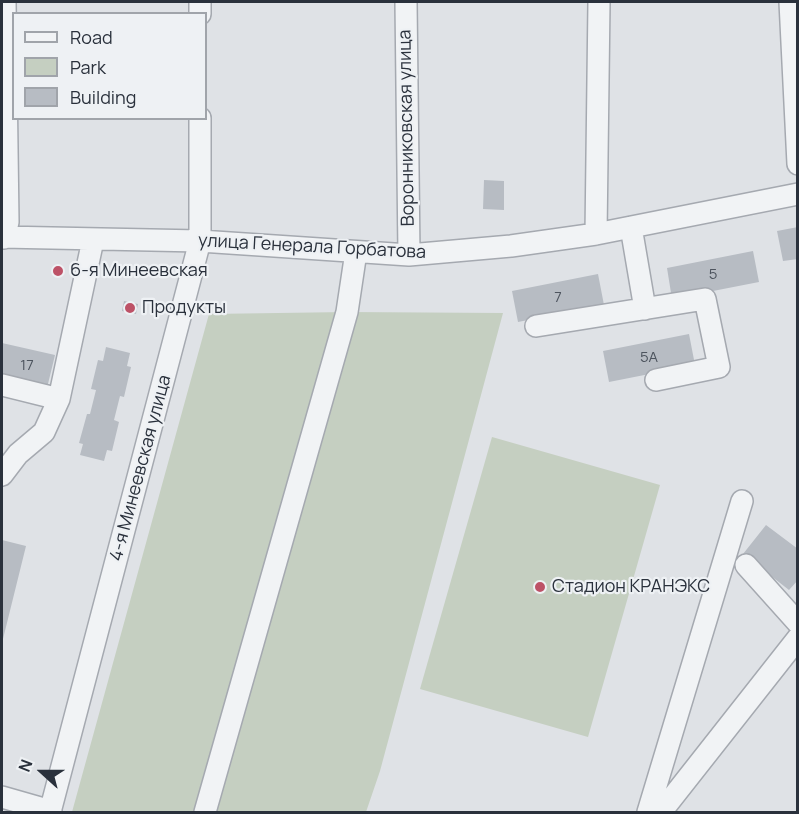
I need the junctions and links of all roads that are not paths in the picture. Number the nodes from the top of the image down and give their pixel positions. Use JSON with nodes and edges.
{"nodes":[{"id":1,"x":5,"y":2,"type":"edge"},
{"id":2,"x":406,"y":2,"type":"edge"},
{"id":3,"x":599,"y":2,"type":"edge"},
{"id":4,"x":790,"y":2,"type":"edge"},
{"id":5,"x":200,"y":120,"type":"edge"},
{"id":6,"x":798,"y":164,"type":"edge"},
{"id":7,"x":798,"y":194,"type":"edge"},
{"id":8,"x":631,"y":227,"type":"junction"},
{"id":9,"x":596,"y":234,"type":"junction"},
{"id":10,"x":3,"y":238,"type":"edge"},
{"id":11,"x":93,"y":240,"type":"junction"},
{"id":12,"x":200,"y":241,"type":"junction"},
{"id":13,"x":356,"y":252,"type":"junction"},
{"id":14,"x":409,"y":255,"type":"junction"},
{"id":15,"x":645,"y":309,"type":"junction"},
{"id":16,"x":536,"y":326,"type":"dead end"},
{"id":17,"x":656,"y":380,"type":"dead end"},
{"id":18,"x":2,"y":386,"type":"edge"},
{"id":19,"x":59,"y":399,"type":"junction"},
{"id":20,"x":10,"y":452,"type":"edge"},
{"id":21,"x":2,"y":475,"type":"edge"},
{"id":22,"x":742,"y":501,"type":"dead end"},
{"id":23,"x":746,"y":565,"type":"dead end"},
{"id":24,"x":798,"y":624,"type":"edge"},
{"id":25,"x":798,"y":638,"type":"edge"},
{"id":26,"x":2,"y":797,"type":"edge"},
{"id":27,"x":51,"y":812,"type":"edge"},
{"id":28,"x":205,"y":813,"type":"edge"},
{"id":29,"x":648,"y":813,"type":"edge"},
{"id":30,"x":661,"y":813,"type":"edge"}],
"edges":[{"from":1,"to":10,"type":"street"},
{"from":2,"to":14,"type":"street","name":"Воронниковская улица"},
{"from":3,"to":9,"type":"street"},
{"from":4,"to":6,"type":"street"},
{"from":5,"to":12,"type":"street","name":"4-я Минеевская улица"},
{"from":7,"to":8,"type":"street","name":"улица Генерала Горбатова"},
{"from":8,"to":9,"type":"street","name":"улица Генерала Горбатова"},
{"from":8,"to":15,"type":"street"},
{"from":9,"to":14,"type":"street","name":"улица Генерала Горбатова"},
{"from":10,"to":11,"type":"street","name":"улица Генерала Горбатова"},
{"from":11,"to":12,"type":"street","name":"улица Генерала Горбатова"},
{"from":11,"to":19,"type":"street"},
{"from":12,"to":13,"type":"street","name":"улица Генерала Горбатова"},
{"from":12,"to":27,"type":"street","name":"4-я Минеевская улица"},
{"from":13,"to":14,"type":"street","name":"улица Генерала Горбатова"},
{"from":13,"to":28,"type":"street"},
{"from":15,"to":16,"type":"street"},
{"from":15,"to":17,"type":"street"},
{"from":18,"to":19,"type":"street"},
{"from":19,"to":20,"type":"street"},
{"from":20,"to":21,"type":"street"},
{"from":22,"to":29,"type":"street"},
{"from":23,"to":24,"type":"street"},
{"from":25,"to":30,"type":"street"},
{"from":26,"to":27,"type":"street"}]}
